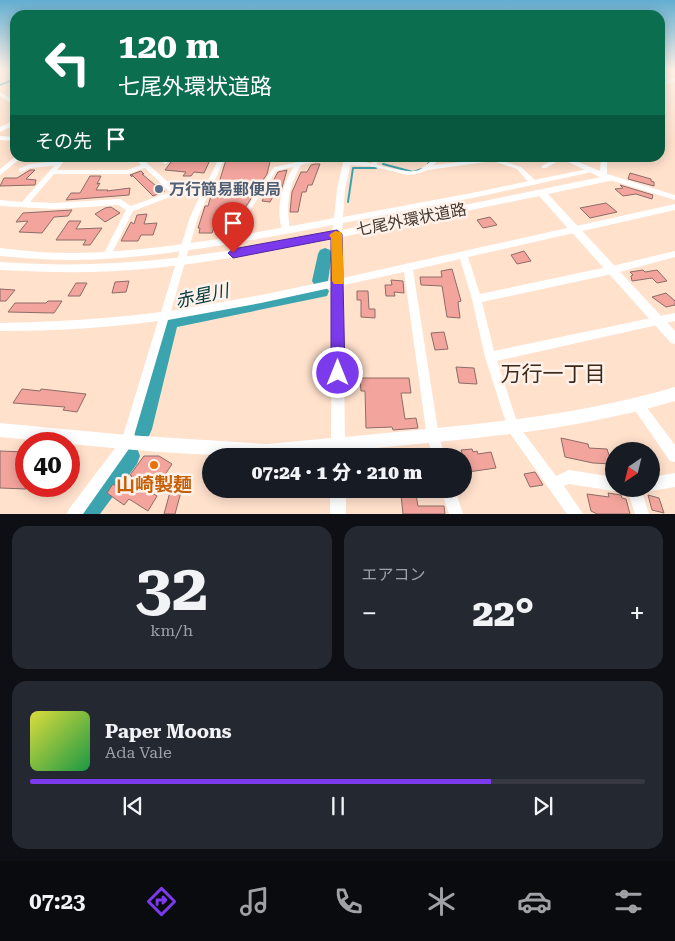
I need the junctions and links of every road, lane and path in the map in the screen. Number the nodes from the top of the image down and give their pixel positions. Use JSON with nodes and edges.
{"nodes":[{"id":1,"x":0,"y":94,"type":"edge"},
{"id":2,"x":7,"y":98,"type":"junction"},
{"id":3,"x":0,"y":100,"type":"edge"},
{"id":4,"x":10,"y":100,"type":"edge"},
{"id":5,"x":13,"y":162,"type":"edge"},
{"id":6,"x":51,"y":162,"type":"edge"},
{"id":7,"x":60,"y":162,"type":"edge"},
{"id":8,"x":143,"y":162,"type":"edge"},
{"id":9,"x":220,"y":162,"type":"edge"},
{"id":10,"x":295,"y":162,"type":"edge"},
{"id":11,"x":298,"y":162,"type":"edge"},
{"id":12,"x":347,"y":162,"type":"edge"},
{"id":13,"x":360,"y":162,"type":"edge"},
{"id":14,"x":434,"y":162,"type":"edge"},
{"id":15,"x":466,"y":162,"type":"edge"},
{"id":16,"x":503,"y":162,"type":"edge"},
{"id":17,"x":552,"y":162,"type":"edge"},
{"id":18,"x":574,"y":162,"type":"edge"},
{"id":19,"x":605,"y":162,"type":"edge"},
{"id":20,"x":373,"y":164,"type":"joint"},
{"id":21,"x":147,"y":165,"type":"junction"},
{"id":22,"x":544,"y":166,"type":"dead end"},
{"id":23,"x":428,"y":168,"type":"junction"},
{"id":24,"x":21,"y":170,"type":"dead end"},
{"id":25,"x":592,"y":170,"type":"junction"},
{"id":26,"x":52,"y":172,"type":"junction"},
{"id":27,"x":0,"y":173,"type":"edge"},
{"id":28,"x":607,"y":177,"type":"junction"},
{"id":29,"x":534,"y":183,"type":"junction"},
{"id":30,"x":179,"y":191,"type":"junction"},
{"id":31,"x":542,"y":193,"type":"junction"},
{"id":32,"x":204,"y":196,"type":"junction"},
{"id":33,"x":675,"y":198,"type":"edge"},
{"id":34,"x":0,"y":204,"type":"edge"},
{"id":35,"x":23,"y":205,"type":"junction"},
{"id":36,"x":675,"y":207,"type":"edge"},
{"id":37,"x":130,"y":209,"type":"junction"},
{"id":38,"x":338,"y":221,"type":"junction"},
{"id":39,"x":576,"y":229,"type":"junction"},
{"id":40,"x":286,"y":230,"type":"junction"},
{"id":41,"x":337,"y":234,"type":"junction"},
{"id":42,"x":228,"y":240,"type":"junction"},
{"id":43,"x":185,"y":248,"type":"junction"},
{"id":44,"x":0,"y":252,"type":"edge"},
{"id":45,"x":675,"y":254,"type":"edge"},
{"id":46,"x":107,"y":255,"type":"junction"},
{"id":47,"x":463,"y":256,"type":"junction"},
{"id":48,"x":181,"y":262,"type":"junction"},
{"id":49,"x":0,"y":266,"type":"edge"},
{"id":50,"x":408,"y":268,"type":"junction"},
{"id":51,"x":612,"y":270,"type":"junction"},
{"id":52,"x":338,"y":283,"type":"junction"},
{"id":53,"x":477,"y":299,"type":"junction"},
{"id":54,"x":675,"y":317,"type":"edge"},
{"id":55,"x":164,"y":318,"type":"junction"},
{"id":56,"x":658,"y":321,"type":"junction"},
{"id":57,"x":0,"y":327,"type":"edge"},
{"id":58,"x":675,"y":339,"type":"edge"},
{"id":59,"x":490,"y":357,"type":"junction"},
{"id":60,"x":675,"y":394,"type":"edge"},
{"id":61,"x":638,"y":405,"type":"junction"},
{"id":62,"x":513,"y":428,"type":"junction"},
{"id":63,"x":0,"y":430,"type":"edge"},
{"id":64,"x":433,"y":437,"type":"junction"},
{"id":65,"x":127,"y":442,"type":"junction"},
{"id":66,"x":220,"y":448,"type":"edge"},
{"id":67,"x":338,"y":448,"type":"edge"},
{"id":68,"x":358,"y":448,"type":"edge"},
{"id":69,"x":436,"y":448,"type":"edge"},
{"id":70,"x":675,"y":456,"type":"edge"},
{"id":71,"x":675,"y":480,"type":"edge"},
{"id":72,"x":660,"y":482,"type":"edge"},
{"id":73,"x":554,"y":483,"type":"junction"},
{"id":74,"x":605,"y":483,"type":"edge"},
{"id":75,"x":338,"y":498,"type":"edge"},
{"id":76,"x":451,"y":498,"type":"edge"},
{"id":77,"x":637,"y":498,"type":"edge"},
{"id":78,"x":74,"y":514,"type":"edge"},
{"id":79,"x":338,"y":514,"type":"edge"},
{"id":80,"x":456,"y":514,"type":"edge"},
{"id":81,"x":576,"y":514,"type":"edge"},
{"id":82,"x":642,"y":514,"type":"edge"}],
"edges":[{"from":1,"to":2,"type":"street"},
{"from":2,"to":3,"type":"street"},
{"from":2,"to":4,"type":"street"},
{"from":5,"to":27,"type":"street"},
{"from":6,"to":24,"type":"lane"},
{"from":7,"to":26,"type":"street"},
{"from":8,"to":21,"type":"street"},
{"from":9,"to":32,"type":"street"},
{"from":10,"to":42,"type":"lane"},
{"from":11,"to":40,"type":"street"},
{"from":12,"to":38,"type":"street"},
{"from":13,"to":20,"type":"street"},
{"from":14,"to":23,"type":"street"},
{"from":15,"to":23,"type":"street"},
{"from":16,"to":29,"type":"street"},
{"from":17,"to":22,"type":"street"},
{"from":18,"to":25,"type":"street"},
{"from":19,"to":28,"type":"street"},
{"from":20,"to":23,"type":"street"},
{"from":21,"to":26,"type":"street"},
{"from":21,"to":30,"type":"street"},
{"from":25,"to":28,"type":"street"},
{"from":25,"to":29,"type":"street","name":"七尾外環状道路"},
{"from":26,"to":35,"type":"street"},
{"from":28,"to":31,"type":"street","name":"七尾外環状道路"},
{"from":28,"to":33,"type":"street"},
{"from":29,"to":38,"type":"street","name":"七尾外環状道路"},
{"from":30,"to":32,"type":"street"},
{"from":30,"to":37,"type":"street"},
{"from":31,"to":39,"type":"street"},
{"from":31,"to":41,"type":"street","name":"七尾外環状道路"},
{"from":32,"to":43,"type":"street"},
{"from":34,"to":35,"type":"street"},
{"from":35,"to":37,"type":"street"},
{"from":36,"to":39,"type":"street"},
{"from":37,"to":46,"type":"street"},
{"from":38,"to":40,"type":"street","name":"七尾外環状道路"},
{"from":38,"to":41,"type":"street"},
{"from":39,"to":47,"type":"street"},
{"from":39,"to":51,"type":"street"},
{"from":40,"to":42,"type":"street","name":"七尾外環状道路"},
{"from":41,"to":48,"type":"street","name":"七尾外環状道路"},
{"from":41,"to":52,"type":"street"},
{"from":42,"to":43,"type":"street","name":"七尾外環状道路"},
{"from":43,"to":46,"type":"street","name":"七尾外環状道路"},
{"from":43,"to":48,"type":"street"},
{"from":44,"to":46,"type":"street","name":"七尾外環状道路"},
{"from":45,"to":51,"type":"street"},
{"from":47,"to":50,"type":"street"},
{"from":47,"to":53,"type":"street"},
{"from":48,"to":49,"type":"street","name":"七尾外環状道路"},
{"from":48,"to":55,"type":"street"},
{"from":50,"to":52,"type":"street"},
{"from":50,"to":64,"type":"street"},
{"from":51,"to":53,"type":"street"},
{"from":51,"to":56,"type":"street"},
{"from":52,"to":55,"type":"street"},
{"from":52,"to":67,"type":"street"},
{"from":53,"to":59,"type":"street"},
{"from":54,"to":56,"type":"street"},
{"from":55,"to":57,"type":"street"},
{"from":55,"to":65,"type":"street"},
{"from":56,"to":58,"type":"street"},
{"from":56,"to":59,"type":"street"},
{"from":59,"to":62,"type":"street"},
{"from":60,"to":61,"type":"street"},
{"from":61,"to":62,"type":"street"},
{"from":61,"to":70,"type":"street"},
{"from":62,"to":64,"type":"street"},
{"from":62,"to":73,"type":"street"},
{"from":63,"to":65,"type":"street"},
{"from":64,"to":68,"type":"street"},
{"from":64,"to":69,"type":"street"},
{"from":65,"to":66,"type":"street"},
{"from":65,"to":78,"type":"street"},
{"from":71,"to":72,"type":"street"},
{"from":73,"to":74,"type":"street"},
{"from":73,"to":81,"type":"street"},
{"from":75,"to":79,"type":"street"},
{"from":76,"to":80,"type":"street"},
{"from":77,"to":82,"type":"street"}]}
